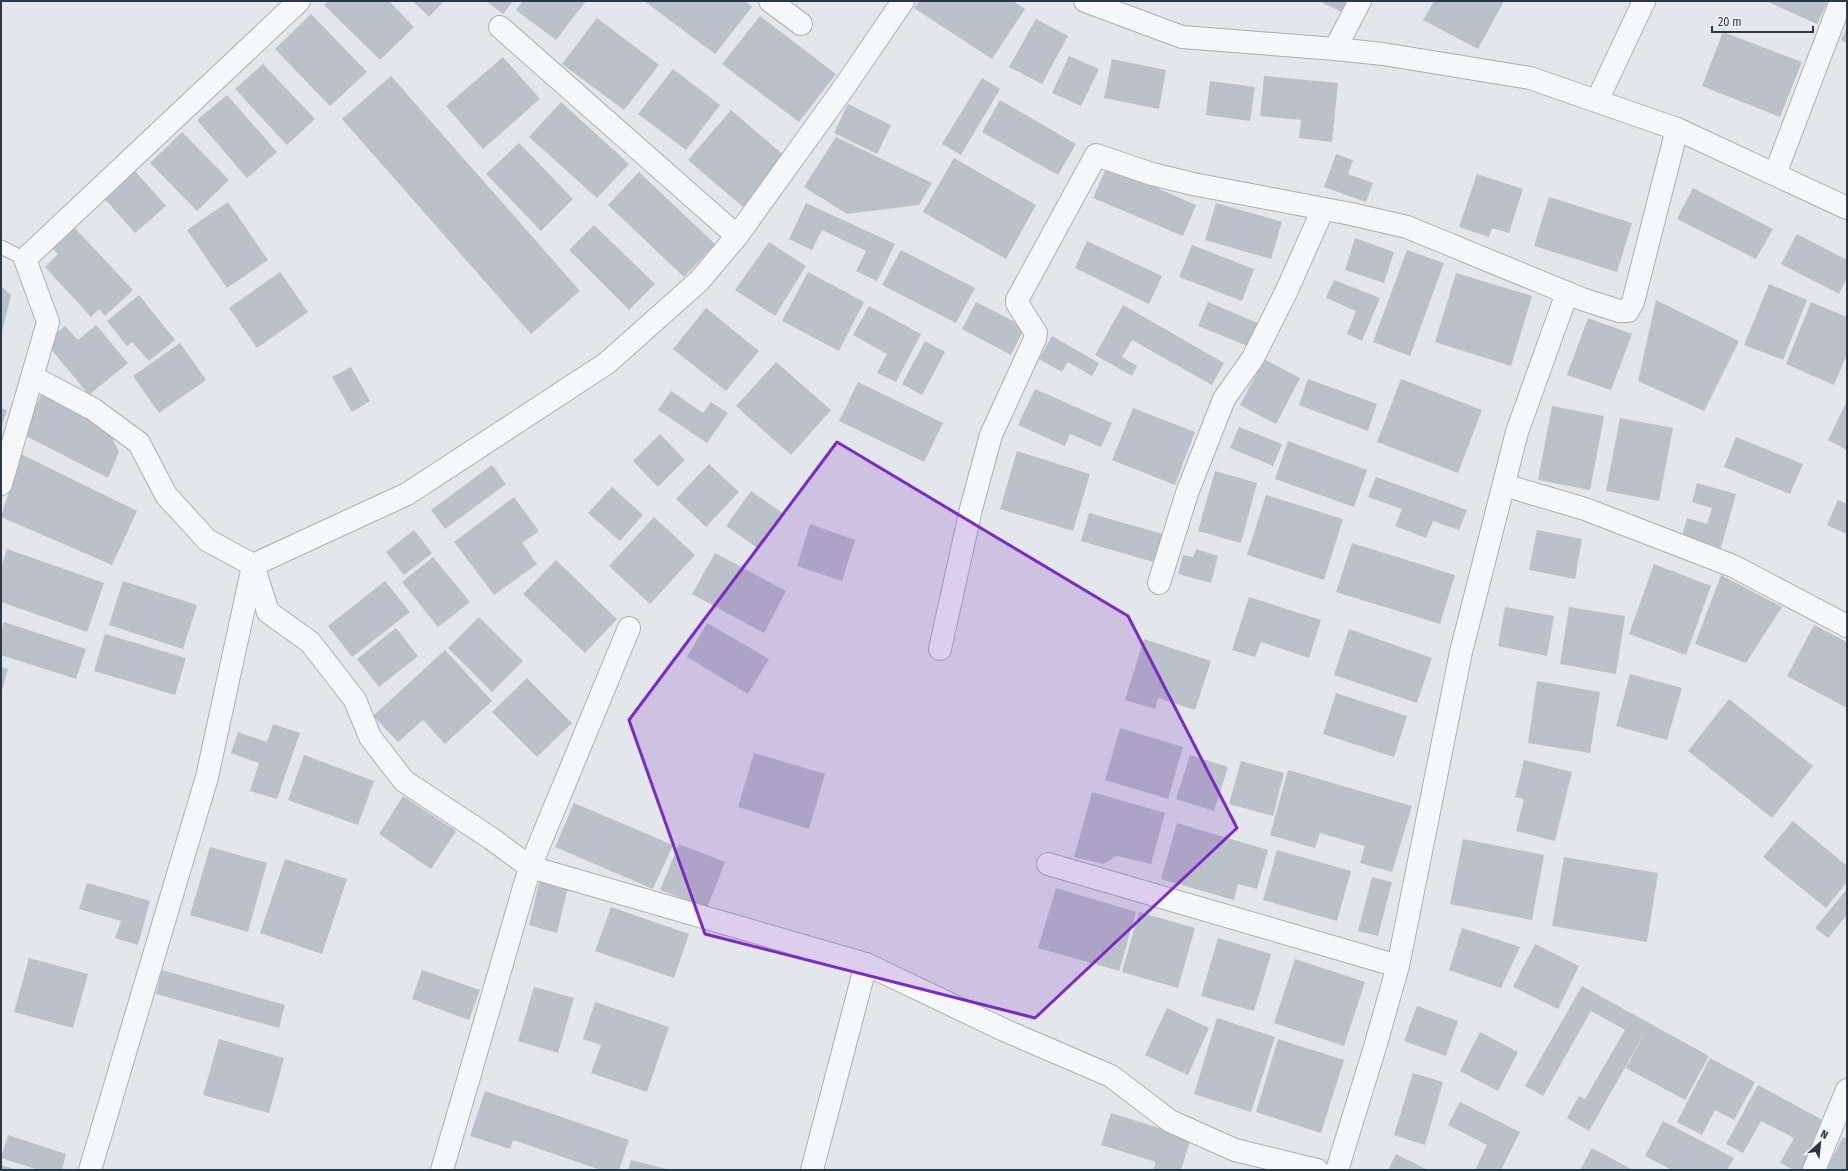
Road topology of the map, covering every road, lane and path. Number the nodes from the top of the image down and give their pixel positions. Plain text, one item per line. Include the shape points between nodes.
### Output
1 (298, 1) edge
2 (770, 1) edge
3 (903, 1) edge
4 (1085, 1) edge
5 (1360, 1) edge
6 (1644, 1) edge
7 (1841, 1) edge
8 (801, 24) dead end
9 (500, 27) dead end
10 (1335, 48) junction
11 (1597, 101) junction
12 (1677, 129) junction
13 (1775, 174) junction
14 (1847, 208) edge
15 (1323, 209) junction
16 (737, 236) junction
17 (1, 247) edge
18 (25, 259) junction
19 (1567, 293) junction
20 (33, 377) junction
21 (1, 484) edge
22 (1504, 485) junction
23 (253, 565) junction
24 (1159, 583) dead end
25 (1847, 626) edge
26 (629, 628) dead end
27 (940, 649) dead end
28 (1048, 864) dead end
29 (530, 867) junction
30 (866, 964) junction
31 (1398, 966) junction
32 (1847, 1090) edge
33 (90, 1170) edge
34 (442, 1170) edge
35 (812, 1170) edge
36 (1317, 1170) edge
37 (1337, 1170) edge
38 (1814, 1170) edge

1 - 18 street
2 - 8 street
3 - 16 street
4 - 10 street via 1182,37
5 - 10 street
6 - 11 street
7 - 13 street
9 - 16 street
10 - 11 street via 1530,78
11 - 12 street
12 - 13 street
12 - 19 street via 1633,302 1628,311
13 - 14 street
15 - 19 street via 1407,227
15 - 24 street via 1287,290 1256,351 1224,399 1187,493
15 - 27 street via 1193,184 1152,174 1096,155 1017,300 1036,333 1035,339 992,435 971,508
16 - 23 street via 699,281 607,363 408,494
17 - 18 lane
18 - 20 street via 48,322
19 - 22 street via 1517,432
20 - 21 street
20 - 23 street via 93,409 139,443 166,495 207,540
22 - 25 street via 1585,509 1733,566
22 - 31 street via 1461,652
23 - 29 street via 268,612 310,642 355,700 370,737 404,781
23 - 33 street via 207,776
26 - 29 street
28 - 31 street
29 - 30 street
29 - 34 street
30 - 35 street
30 - 36 street via 1004,1030 1111,1076 1170,1121 1235,1150
31 - 37 street
32 - 38 street

